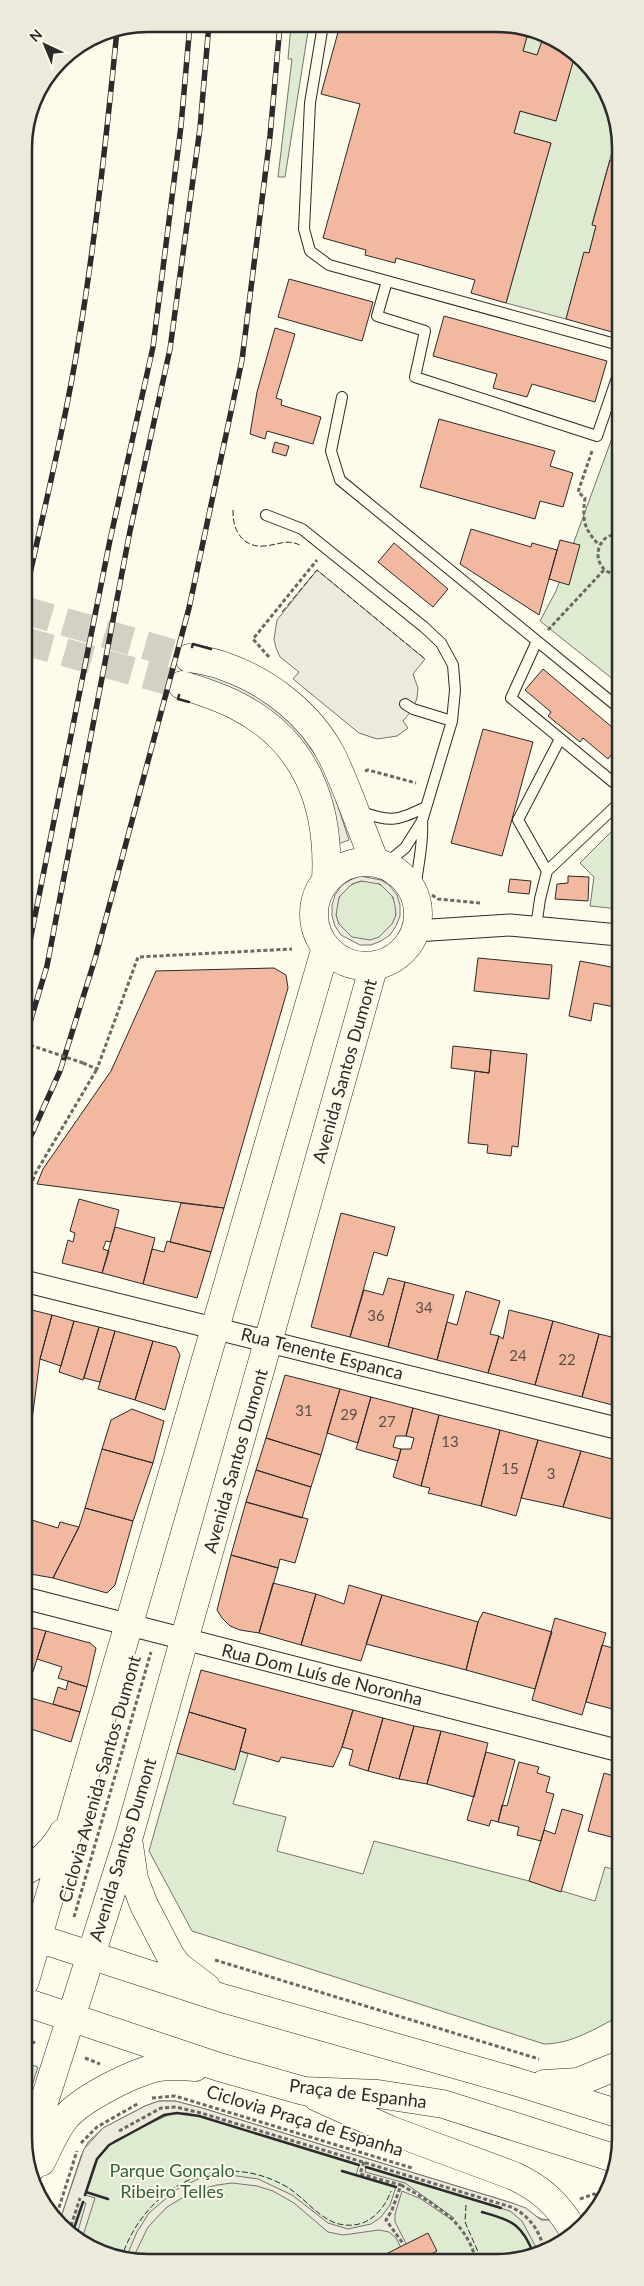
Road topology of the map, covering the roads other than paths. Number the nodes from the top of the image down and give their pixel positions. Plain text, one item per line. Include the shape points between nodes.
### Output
1 (323, 32) edge
2 (387, 282) junction
3 (612, 343) edge
4 (612, 393) edge
5 (342, 397) dead end
6 (266, 515) dead end
7 (537, 641) junction
8 (189, 658) tunnel mouth
9 (182, 685) tunnel mouth
10 (612, 702) edge
11 (404, 704) dead end
12 (452, 721) junction
13 (560, 739) junction
14 (612, 782) edge
15 (426, 807) junction
16 (354, 810) junction
17 (612, 810) edge
18 (422, 821) junction
19 (380, 864) junction
20 (547, 871) junction
21 (326, 880) junction
22 (420, 892) junction
23 (536, 927) junction
24 (415, 932) junction
25 (612, 934) edge
26 (326, 947) junction
27 (374, 965) junction
28 (32, 1283) edge
29 (215, 1327) junction
30 (270, 1341) junction
31 (611, 1427) edge
32 (32, 1600) edge
33 (127, 1625) junction
34 (185, 1640) junction
35 (611, 1750) edge
36 (71, 1819) junction
37 (129, 1836) junction
38 (32, 1866) edge
39 (32, 1934) edge
40 (32, 1936) edge
41 (91, 1956) junction
42 (222, 1998) junction
43 (32, 2004) edge
44 (72, 2016) junction
45 (219, 2067) junction
46 (611, 2069) edge
47 (517, 2082) junction
48 (304, 2091) junction
49 (611, 2111) edge
50 (33, 2155) edge
51 (609, 2157) edge
52 (37, 2171) edge
53 (567, 2221) edge

1 - 2 lane via 310,103 304,229 310,251 329,265
2 - 3 lane
2 - 4 lane via 377,316 425,331 415,377 597,436
5 - 7 lane via 331,451 340,480
6 - 12 lane via 302,529 441,643 453,665
7 - 10 lane
7 - 13 lane via 511,698
8 - 16 main road via 245,674 291,705 307,720 331,755
9 - 21 main road via 215,696 255,716 293,751 304,768 323,816
11 - 12 lane
12 - 15 lane
13 - 14 lane
13 - 20 lane via 518,820
15 - 16 lane via 390,821
15 - 18 lane
16 - 19 main road
17 - 20 lane
18 - 19 lane via 406,848
18 - 22 lane via 424,843 416,871
19 - 21 main road via 357,862 340,868
19 - 22 main road via 397,871
20 - 23 lane
21 - 26 main road via 317,896 314,914 317,931
22 - 24 main road
23 - 24 street via 510,925
23 - 25 street
24 - 27 main road via 406,947 392,958
26 - 27 main road via 357,965
26 - 29 main road
27 - 30 main road, Avenida Santos Dumont
28 - 29 street, Rua Tenente Espanca
29 - 30 street, Rua Tenente Espanca
29 - 33 main road
30 - 31 street, Rua Tenente Espanca
30 - 34 main road, Avenida Santos Dumont
32 - 33 street, Rua Dom Luís de Noronha
33 - 34 street, Rua Dom Luís de Noronha
33 - 36 main road
34 - 35 street, Rua Dom Luís de Noronha
34 - 37 main road, Avenida Santos Dumont
36 - 38 main road via 58,1842
36 - 39 main road via 46,1909
37 - 41 main road, Avenida Santos Dumont
37 - 42 main road via 134,1879 170,1955 178,1966
40 - 41 main road
41 - 42 main road
41 - 44 main road
42 - 47 main road
43 - 44 main road, Praça de Espanha
44 - 45 main road, Praça de Espanha
44 - 50 main road via 43,2105
45 - 48 main road, Praça de Espanha
45 - 52 main road via 162,2066 144,2070 77,2106 58,2129
46 - 47 main road via 578,2082 559,2085
47 - 49 main road
48 - 51 main road, Praça de Espanha via 378,2094 443,2104
48 - 53 main road via 390,2130 514,2176 544,2192

